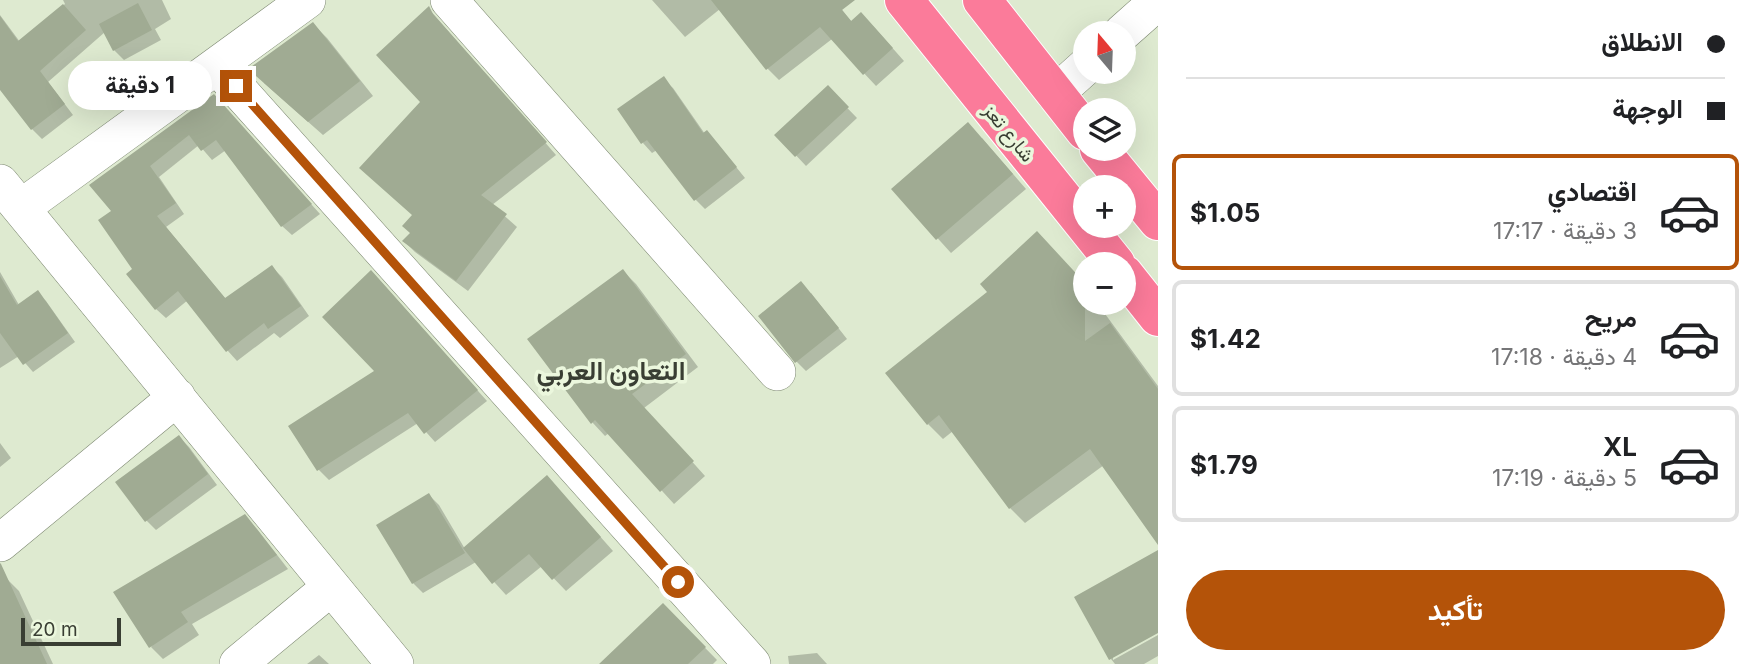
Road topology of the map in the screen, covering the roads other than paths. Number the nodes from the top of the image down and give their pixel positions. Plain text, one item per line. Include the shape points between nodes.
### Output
1 (307, 0) edge
2 (449, 0) edge
3 (904, 0) edge
4 (982, 0) edge
5 (1158, 1) edge
6 (1136, 21) edge
7 (217, 66) junction
8 (1073, 78) edge
9 (1055, 94) junction
10 (1073, 116) edge
11 (1109, 161) edge
12 (10, 195) edge
13 (1158, 221) edge
14 (1105, 252) edge
15 (1136, 289) edge
16 (1158, 317) edge
17 (777, 372) dead end
18 (177, 397) junction
19 (0, 542) edge
20 (331, 587) junction
21 (238, 664) edge
22 (395, 664) edge
23 (752, 664) edge

1 - 7 street
2 - 17 street
3 - 14 highway, شارع تعز
4 - 9 highway
5 - 6 street
7 - 12 street
7 - 23 street
8 - 9 street
9 - 10 highway
11 - 13 highway
12 - 18 street
15 - 16 highway
18 - 19 street
18 - 20 street
20 - 21 street
20 - 22 street

